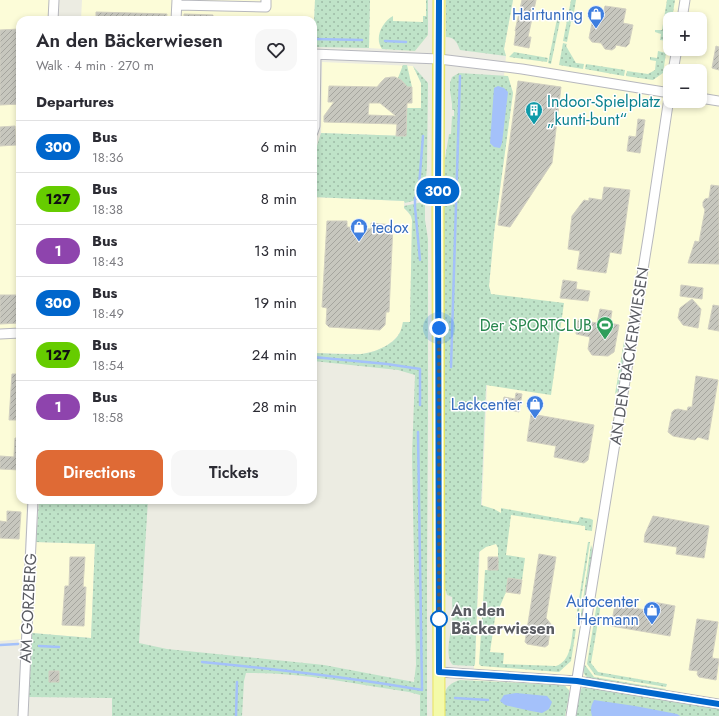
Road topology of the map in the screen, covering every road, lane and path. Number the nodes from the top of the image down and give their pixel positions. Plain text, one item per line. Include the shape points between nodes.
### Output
1 (54, 0) edge
2 (266, 0) edge
3 (439, 0) edge
4 (685, 0) edge
5 (177, 3) edge
6 (683, 12) edge
7 (53, 16) edge
8 (176, 16) edge
9 (317, 54) edge
10 (439, 59) junction
11 (663, 91) edge
12 (707, 99) edge
13 (719, 101) edge
14 (668, 108) edge
15 (16, 333) edge
16 (0, 334) edge
17 (33, 504) edge
18 (439, 672) junction
19 (577, 681) junction
20 (719, 704) edge
21 (23, 716) edge
22 (439, 716) edge
23 (571, 716) edge

1 - 7 street
2 - 5 street via 266,7
3 - 10 main road
4 - 6 street
5 - 8 street
9 - 10 street
10 - 11 street
10 - 18 main road
12 - 13 street
14 - 19 street, AN DEN BÄCKERWIESEN
15 - 16 street
17 - 21 street, AM GORZBERG
18 - 19 street
18 - 22 main road
19 - 20 street
19 - 23 street, AN DEN BÄCKERWIESEN

